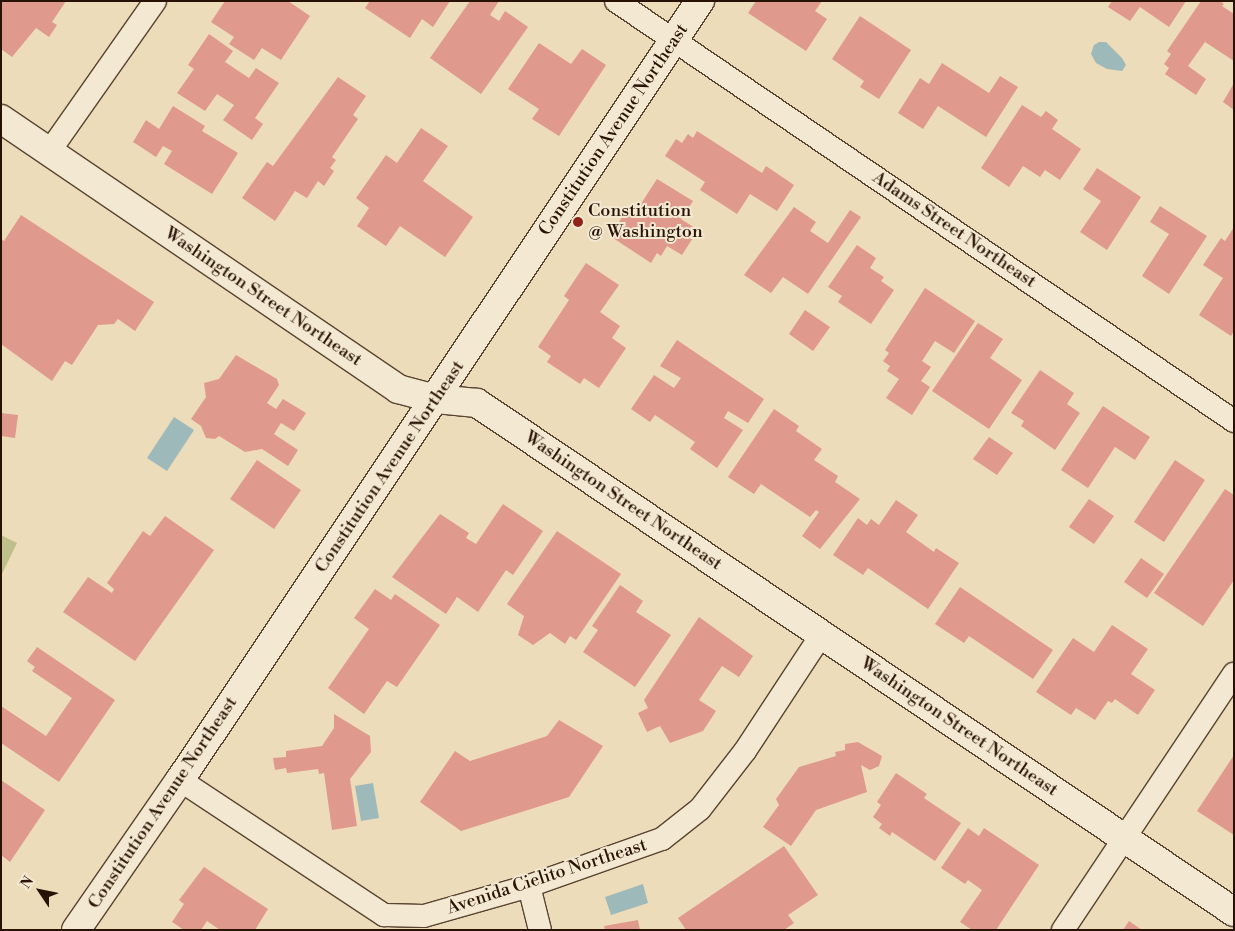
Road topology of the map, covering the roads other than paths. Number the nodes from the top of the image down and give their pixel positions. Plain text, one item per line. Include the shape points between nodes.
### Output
1 (155, 1) edge
2 (616, 1) edge
3 (700, 1) edge
4 (674, 40) junction
5 (1, 119) edge
6 (49, 152) junction
7 (436, 399) junction
8 (1234, 421) edge
9 (822, 634) junction
10 (1234, 674) edge
11 (180, 780) junction
12 (1125, 838) junction
13 (529, 886) junction
14 (1234, 912) edge
15 (76, 930) edge
16 (540, 930) edge
17 (1063, 930) edge

1 - 6 street
2 - 4 street, Adams Street Northeast
3 - 4 street, Constitution Avenue Northeast
4 - 7 street, Constitution Avenue Northeast
4 - 8 street, Adams Street Northeast
5 - 6 street, Washington Street Northeast
6 - 7 street, Washington Street Northeast via 398,389
7 - 9 street, Washington Street Northeast via 476,402
7 - 11 street, Constitution Avenue Northeast
9 - 12 street, Washington Street Northeast
9 - 13 street, Avenida Cielito Northeast via 745,751 700,809 662,839
10 - 12 street
11 - 13 street, Avenida Cielito Northeast via 384,915 424,916
11 - 15 street, Constitution Avenue Northeast
12 - 14 street, Washington Street Northeast
12 - 17 street
13 - 16 street

